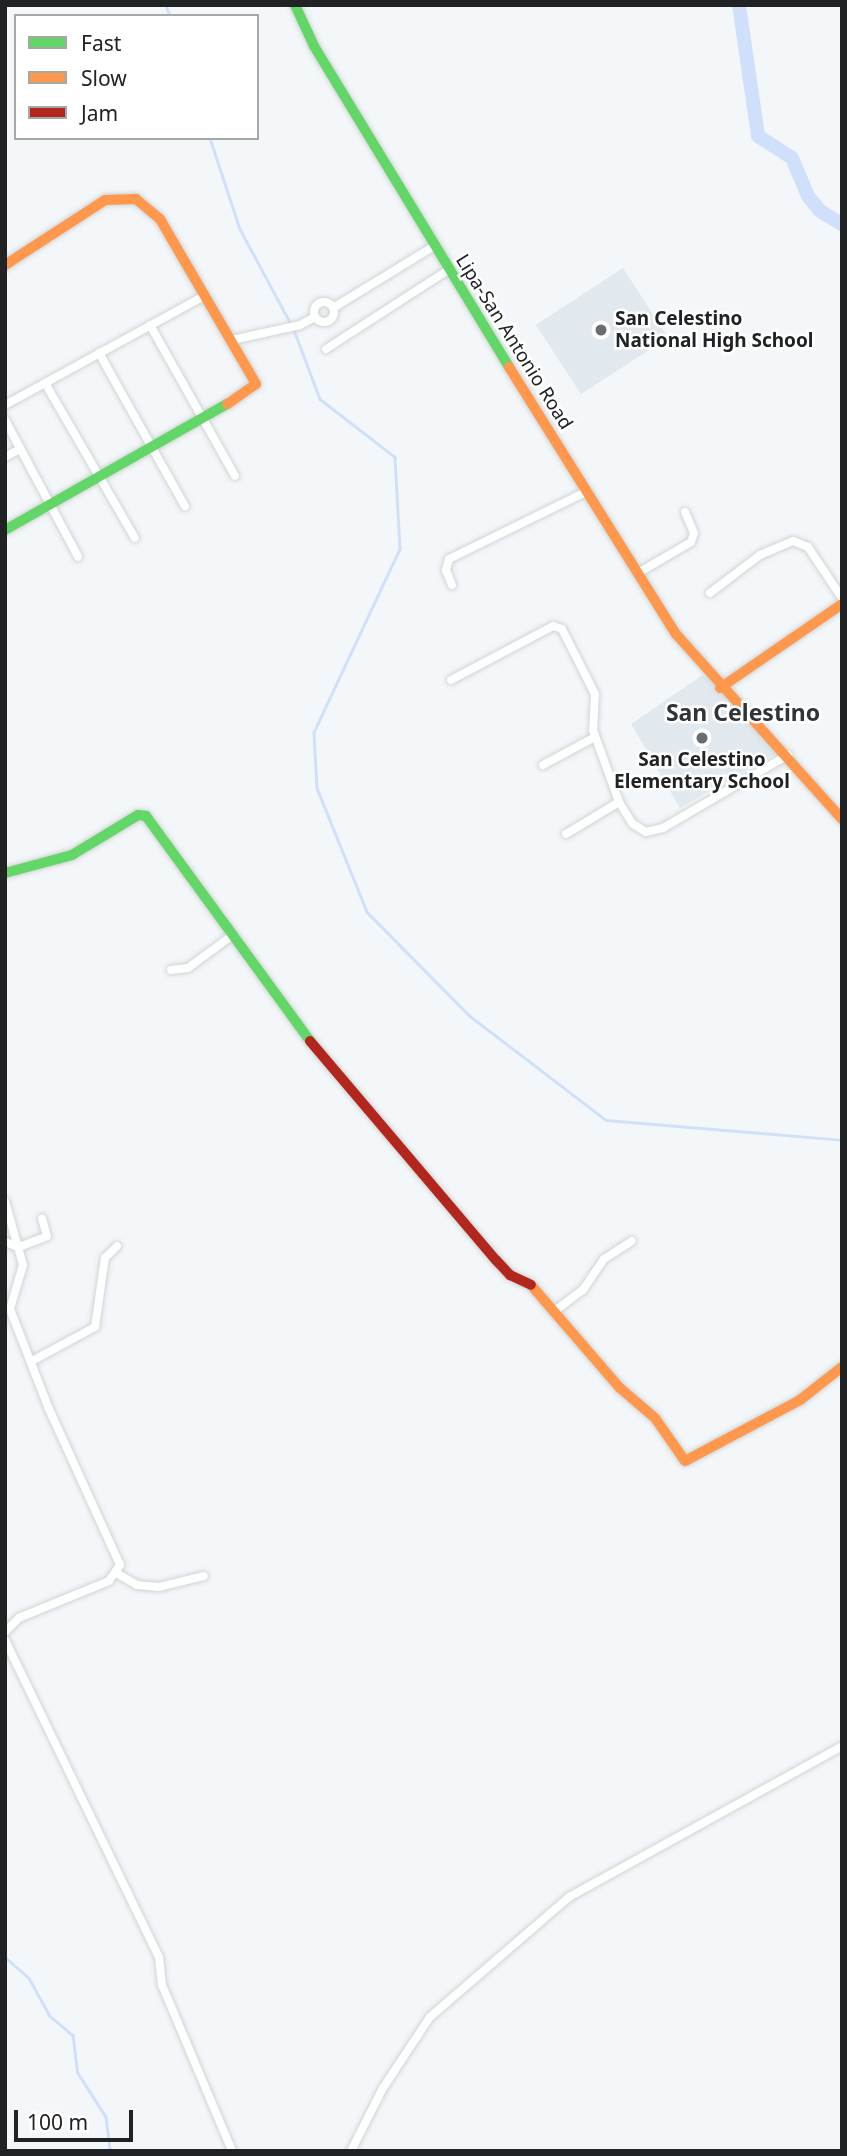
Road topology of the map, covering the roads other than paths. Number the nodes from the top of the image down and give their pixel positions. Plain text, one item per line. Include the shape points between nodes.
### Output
1 (295, 5) edge
2 (434, 246) junction
3 (5, 265) edge
4 (448, 270) junction
5 (204, 296) junction
6 (333, 308) junction
7 (316, 317) junction
8 (150, 325) junction
9 (232, 340) junction
10 (326, 349) dead end
11 (99, 353) junction
12 (45, 383) junction
13 (5, 405) edge
14 (5, 420) edge
15 (204, 420) junction
16 (20, 449) junction
17 (153, 449) junction
18 (5, 457) edge
19 (235, 476) dead end
20 (101, 478) junction
21 (586, 492) junction
22 (185, 506) dead end
23 (50, 508) junction
24 (685, 512) dead end
25 (5, 530) edge
26 (135, 538) dead end
27 (78, 557) dead end
28 (638, 573) junction
29 (452, 585) dead end
30 (710, 593) dead end
31 (842, 598) edge
32 (842, 604) edge
33 (451, 680) dead end
34 (720, 688) junction
35 (595, 737) junction
36 (788, 755) junction
37 (543, 765) dead end
38 (619, 802) junction
39 (842, 819) edge
40 (566, 834) dead end
41 (5, 873) edge
42 (230, 937) junction
43 (171, 970) dead end
44 (5, 1201) edge
45 (42, 1220) dead end
46 (632, 1241) dead end
47 (5, 1242) edge
48 (117, 1246) dead end
49 (19, 1247) junction
50 (556, 1311) junction
51 (32, 1361) junction
52 (842, 1367) edge
53 (118, 1574) junction
54 (204, 1576) dead end
55 (5, 1632) edge
56 (5, 1640) edge
57 (842, 1746) edge
58 (232, 2151) edge
59 (351, 2151) edge

1 - 2 street, Lipa-San Antonio Road via 314,46
2 - 4 street, Lipa-San Antonio Road
2 - 6 street
3 - 5 street via 105,200 136,199 160,219
4 - 10 street
4 - 21 street, Lipa-San Antonio Road
5 - 8 street
5 - 9 street
6 - 7 street via 327,321
6 - 7 street via 319,303
7 - 9 street
8 - 11 street
8 - 15 street
9 - 15 street via 255,387
11 - 12 street
11 - 17 street
12 - 13 street
12 - 20 street
14 - 16 street
15 - 17 street
15 - 19 street
16 - 18 street
16 - 23 street
17 - 20 street
17 - 22 street
20 - 23 street
20 - 26 street
21 - 28 street, Lipa-San Antonio Road
21 - 29 street via 456,554 446,570
23 - 25 street
23 - 27 street
24 - 28 street via 694,533 691,541
28 - 34 street, Lipa-San Antonio Road via 676,634
30 - 31 street via 760,555 793,541 808,547
32 - 34 street
33 - 35 street via 558,626 595,694
34 - 36 street, Lipa-San Antonio Road
35 - 37 street
35 - 38 street
36 - 38 street via 653,832 640,831
36 - 39 street, Lipa-San Antonio Road
38 - 40 street
41 - 42 street via 72,855 142,814
42 - 43 street via 188,968
42 - 50 street via 297,1026 496,1260 510,1275 537,1288
44 - 49 street
45 - 49 street via 47,1236
46 - 50 street via 598,1265 583,1290
47 - 49 street
48 - 51 street via 105,1258 95,1327
49 - 51 street via 23,1265 10,1308
50 - 52 street via 620,1388 655,1418 685,1461 800,1400
51 - 53 street via 49,1409 117,1555
53 - 54 street via 137,1585 159,1587
53 - 55 street via 19,1618
56 - 58 street via 159,1957 162,1985
57 - 59 street via 569,1897 430,2017 383,2088

